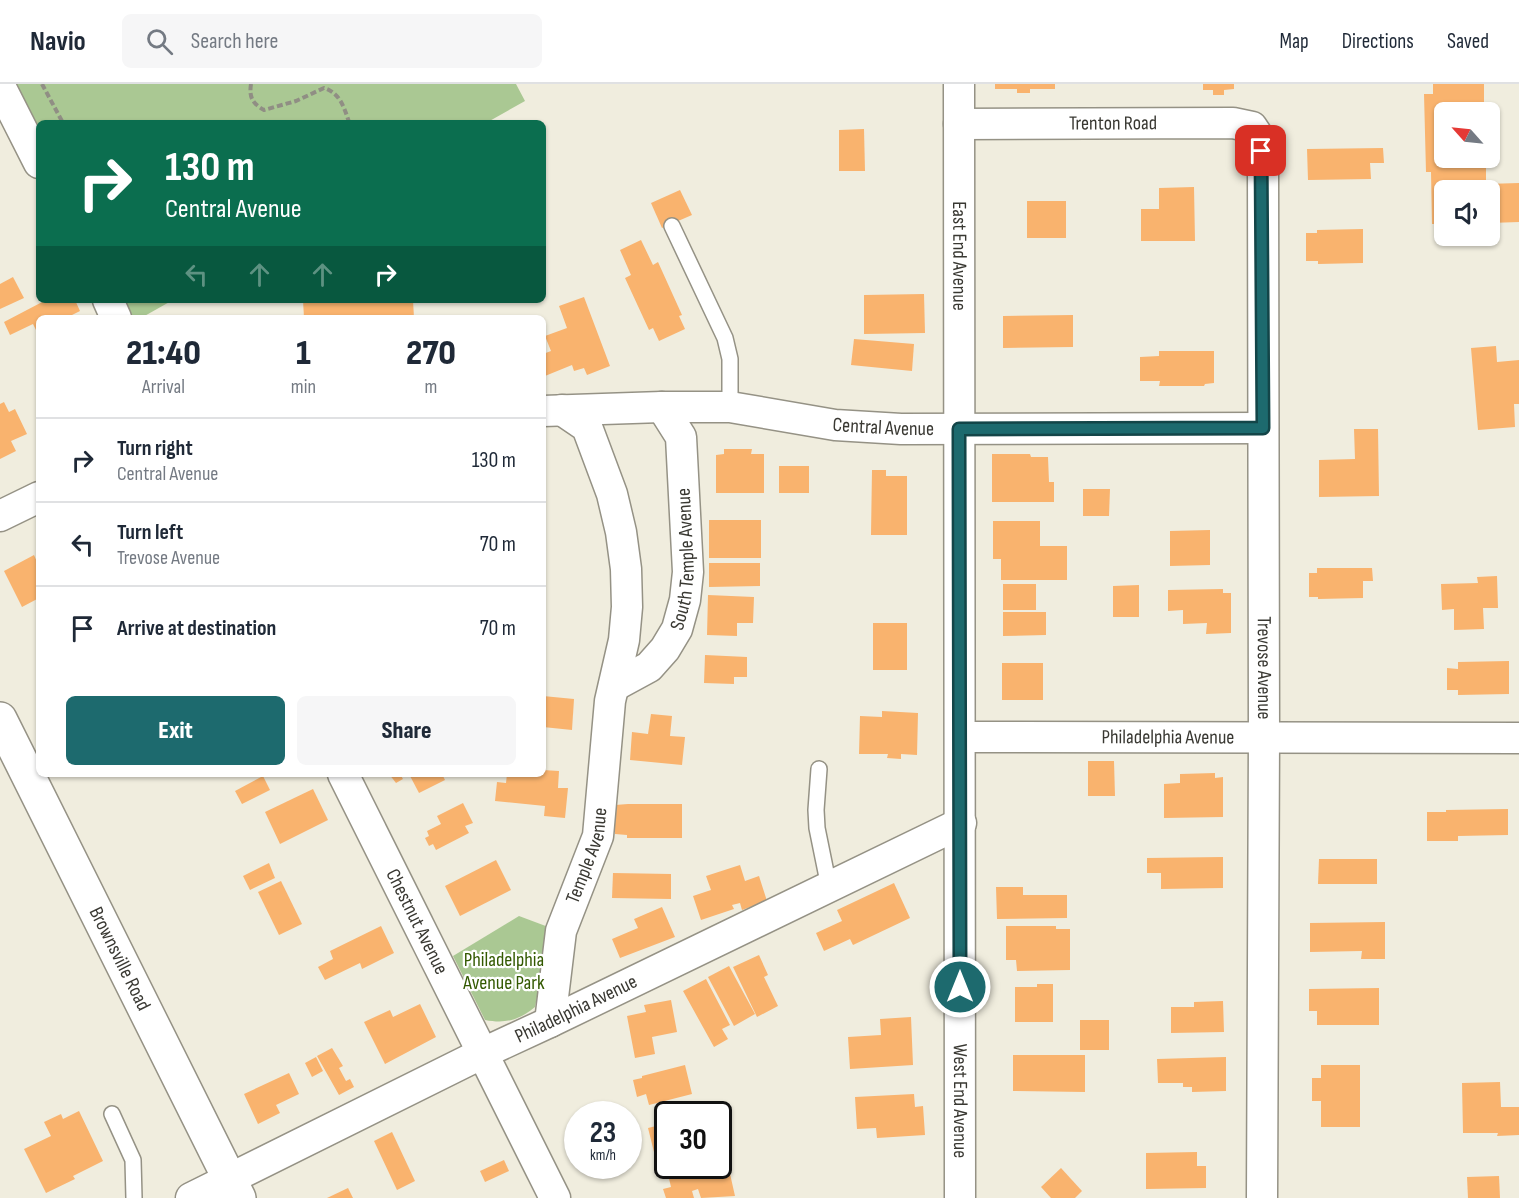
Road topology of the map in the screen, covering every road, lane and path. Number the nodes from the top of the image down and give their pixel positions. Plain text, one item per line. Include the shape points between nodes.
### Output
1 (42, 84) edge
2 (251, 84) edge
3 (959, 84) edge
4 (0, 86) edge
5 (61, 120) edge
6 (348, 120) edge
7 (959, 124) junction
8 (1260, 139) joint
9 (36, 157) edge
10 (672, 226) dead end
11 (662, 406) junction
12 (730, 407) junction
13 (552, 411) edge
14 (1263, 428) junction
15 (959, 429) junction
16 (36, 498) edge
17 (0, 516) edge
18 (614, 686) junction
19 (0, 719) edge
20 (961, 737) junction
21 (1264, 737) junction
22 (1519, 738) edge
23 (819, 769) dead end
24 (345, 777) edge
25 (961, 822) junction
26 (829, 887) junction
27 (550, 1022) junction
28 (483, 1053) junction
29 (112, 1114) dead end
30 (235, 1189) edge
31 (134, 1198) edge
32 (191, 1198) edge
33 (555, 1198) edge
34 (960, 1198) edge
35 (1262, 1198) edge

1 - 5 path
2 - 6 path via 249,95 254,105 264,110 324,88 332,90
3 - 7 street, East End Avenue
4 - 9 street
7 - 8 street, Trenton Road via 1233,123 1252,127
7 - 15 street, East End Avenue
8 - 14 street, Trevose Avenue
10 - 12 lane via 725,338 730,359
11 - 12 street, Central Avenue
11 - 13 street, Central Avenue
11 - 18 street, South Temple Avenue via 681,437 686,600 677,629 665,649 648,667
12 - 15 street, Central Avenue via 835,425
13 - 18 street, Temple Avenue via 587,427 612,494 621,532 627,607
14 - 15 street, Central Avenue
14 - 21 street, Trevose Avenue
15 - 20 street, West End Avenue
16 - 17 street
18 - 27 street, Temple Avenue via 598,836 561,931
19 - 30 street, Brownsville Road
20 - 21 street, Philadelphia Avenue
20 - 25 street, West End Avenue
21 - 22 street, Philadelphia Avenue
21 - 35 street, Trevose Avenue
23 - 26 lane via 817,828
24 - 28 street, Chestnut Avenue
25 - 26 street, Philadelphia Avenue
25 - 34 street, West End Avenue
26 - 27 street, Philadelphia Avenue
27 - 28 street, Philadelphia Avenue
28 - 30 street, Philadelphia Avenue
28 - 33 street, Chestnut Avenue
29 - 31 lane via 133,1160
30 - 32 street, Philadelphia Avenue

